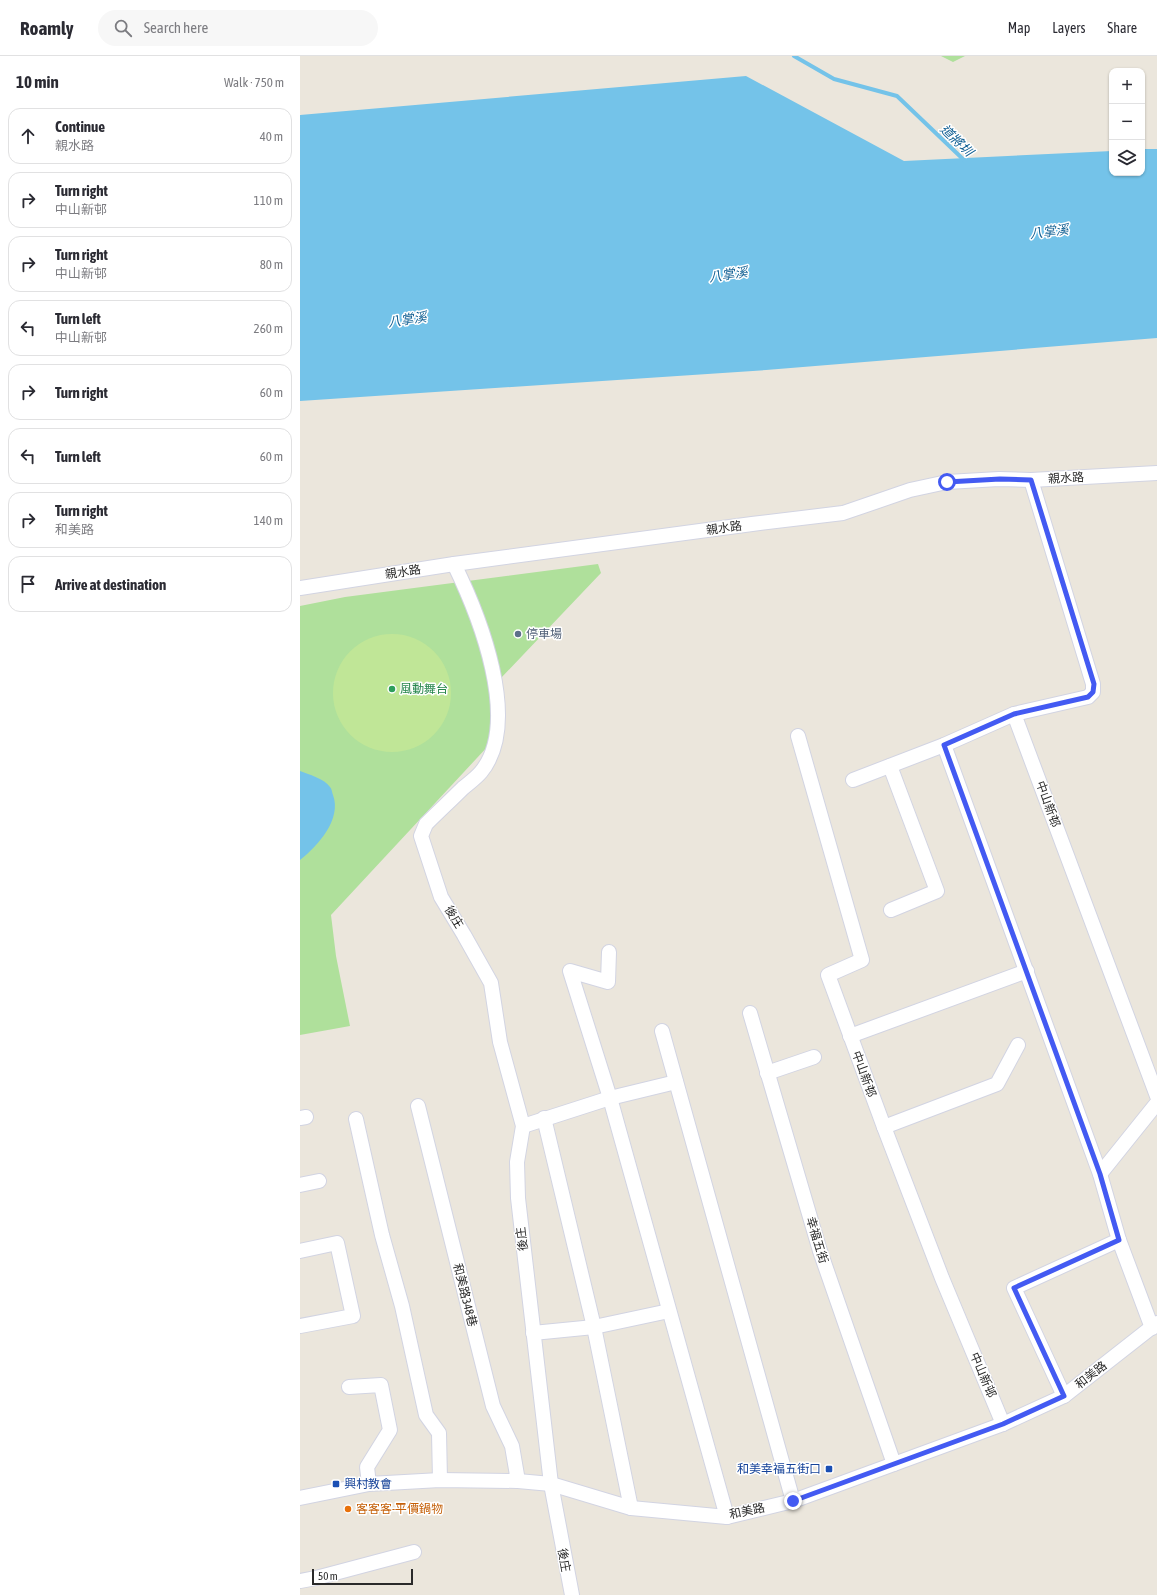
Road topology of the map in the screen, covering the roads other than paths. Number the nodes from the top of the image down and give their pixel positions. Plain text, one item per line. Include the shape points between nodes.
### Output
1 (1153, 476) edge
2 (1031, 480) junction
3 (454, 564) junction
4 (300, 588) edge
5 (1014, 714) junction
6 (798, 736) dead end
7 (944, 745) junction
8 (890, 766) junction
9 (852, 780) dead end
10 (891, 910) dead end
11 (609, 952) dead end
12 (1026, 971) junction
13 (750, 1013) dead end
14 (662, 1031) dead end
15 (850, 1036) junction
16 (1018, 1045) dead end
17 (814, 1058) dead end
18 (767, 1073) junction
19 (676, 1082) junction
20 (1157, 1096) edge
21 (610, 1098) junction
22 (1157, 1103) edge
23 (418, 1106) dead end
24 (544, 1118) junction
25 (356, 1119) dead end
26 (523, 1126) junction
27 (884, 1127) junction
28 (1100, 1174) junction
29 (319, 1181) dead end
30 (300, 1185) edge
31 (1119, 1240) junction
32 (300, 1251) edge
33 (669, 1311) junction
34 (1154, 1325) edge
35 (300, 1326) edge
36 (594, 1326) junction
37 (533, 1334) junction
38 (349, 1386) dead end
39 (1064, 1396) junction
40 (1003, 1424) junction
41 (894, 1464) junction
42 (440, 1480) junction
43 (518, 1481) junction
44 (369, 1484) junction
45 (551, 1484) junction
46 (300, 1498) edge
47 (793, 1501) junction
48 (631, 1508) junction
49 (727, 1517) junction
50 (414, 1552) dead end
51 (300, 1581) edge
52 (572, 1595) edge

1 - 2 street, 親水路
2 - 3 street, 親水路 via 947,482 910,490 843,513
2 - 5 street via 1094,684 1093,692 1088,697
3 - 4 street, 親水路
3 - 26 street, 後庄 via 489,654 498,704 497,732 492,752 481,771 426,824 421,836 441,897 492,983 500,1042
5 - 7 street
5 - 20 street, 中山新邨
6 - 15 street, 中山新邨 via 862,960 828,975
7 - 8 street
7 - 12 street
8 - 9 street
8 - 10 street via 937,891
11 - 21 street via 608,982 570,971
12 - 15 street
12 - 28 street
13 - 18 street, 幸福五街
14 - 19 street
15 - 27 street, 中山新邨
16 - 27 street via 997,1084
17 - 18 street
18 - 41 street, 幸福五街 via 820,1251
19 - 21 street
19 - 47 street
21 - 24 street
21 - 33 street
22 - 28 street
23 - 43 street, 和美路348巷 via 492,1406 512,1446
24 - 26 street
24 - 36 street
25 - 42 street via 426,1415 439,1433
26 - 37 street, 後庄 via 517,1162 518,1198
27 - 40 street, 中山新邨 via 942,1278
28 - 31 street
29 - 30 street
31 - 34 street
31 - 39 street via 1014,1288
32 - 35 street via 337,1243 353,1316
33 - 36 street
33 - 49 street
34 - 39 street, 和美路
36 - 37 street
36 - 48 street
37 - 45 street, 後庄
38 - 44 street via 381,1384 390,1430 367,1467
39 - 40 street, 和美路
40 - 41 street, 和美路
41 - 47 street, 和美路
42 - 43 street, 和美路
42 - 44 street, 和美路
43 - 45 street, 和美路
44 - 46 street, 和美路
45 - 48 street, 和美路
45 - 52 street, 後庄
47 - 49 street, 和美路
48 - 49 street, 和美路
50 - 51 street

